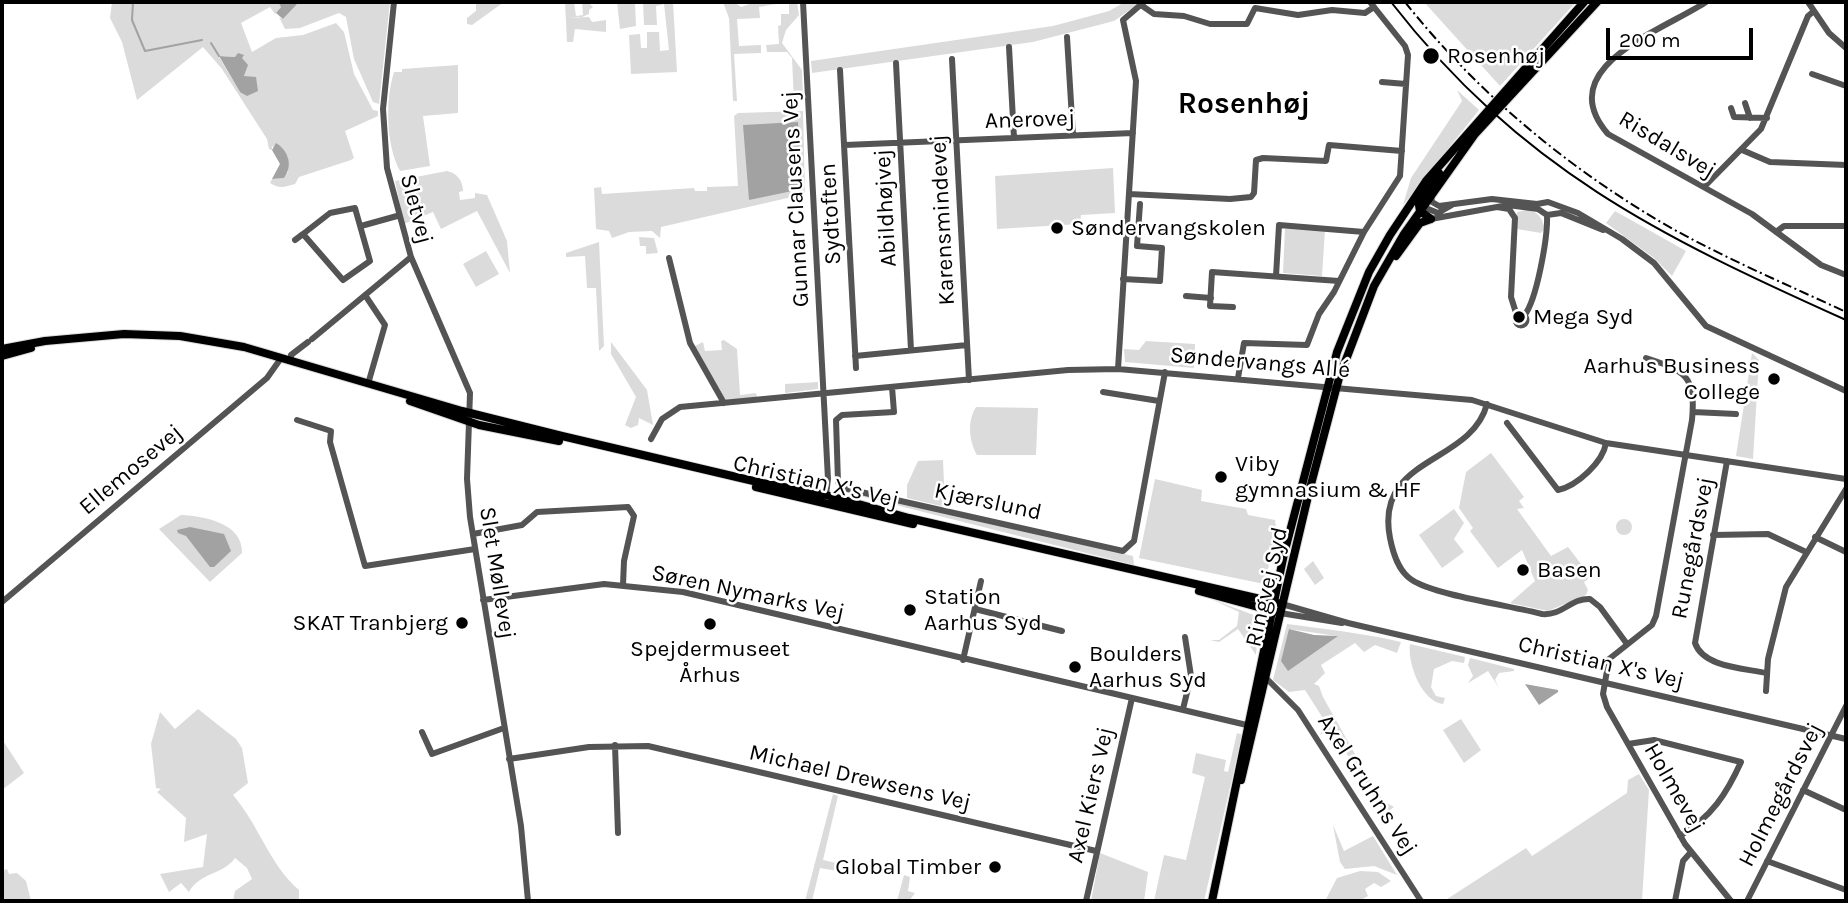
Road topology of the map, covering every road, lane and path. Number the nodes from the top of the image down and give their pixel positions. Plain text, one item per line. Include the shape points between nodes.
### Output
1 (394, 2) edge
2 (803, 2) edge
3 (1584, 2) edge
4 (1597, 2) edge
5 (1706, 2) edge
6 (1808, 2) edge
7 (1143, 3) edge
8 (1372, 4) edge
9 (1814, 11) junction
10 (1067, 37) dead end
11 (1009, 47) dead end
12 (1846, 48) edge
13 (952, 59) dead end
14 (896, 63) dead end
15 (840, 70) dead end
16 (1811, 74) dead end
17 (1382, 82) dead end
18 (1406, 83) junction
19 (1846, 86) edge
20 (1745, 103) dead end
21 (1731, 108) dead end
22 (1750, 118) junction
23 (1766, 118) junction
24 (1472, 127) junction
25 (1133, 133) junction
26 (1073, 135) junction
27 (1014, 138) junction
28 (957, 140) junction
29 (900, 143) junction
30 (845, 145) junction
31 (1742, 150) junction
32 (1402, 151) junction
33 (1846, 165) edge
34 (1704, 187) junction
35 (1129, 194) junction
36 (1432, 195) junction
37 (1457, 202) junction
38 (1140, 204) dead end
39 (1408, 206) junction
40 (1421, 207) junction
41 (1497, 207) junction
42 (1545, 211) junction
43 (397, 216) junction
44 (1431, 219) junction
45 (361, 226) junction
46 (1846, 226) edge
47 (1364, 232) junction
48 (1776, 232) junction
49 (1611, 233) junction
50 (303, 234) junction
51 (295, 240) dead end
52 (411, 257) junction
53 (669, 258) dead end
54 (1846, 275) edge
55 (1276, 276) junction
56 (1123, 279) junction
57 (1339, 281) junction
58 (1374, 286) junction
59 (365, 295) junction
60 (1186, 296) dead end
61 (1211, 298) junction
62 (1233, 307) dead end
63 (71, 338) junction
64 (967, 345) junction
65 (2, 349) edge
66 (911, 350) junction
67 (2, 356) edge
68 (855, 356) junction
69 (1646, 358) dead end
70 (280, 359) junction
71 (291, 360) junction
72 (856, 368) dead end
73 (1118, 369) junction
74 (1165, 372) junction
75 (1238, 378) junction
76 (969, 380) junction
77 (368, 384) junction
78 (1332, 386) junction
79 (892, 387) junction
80 (1103, 391) dead end
81 (1846, 391) edge
82 (823, 393) junction
83 (1159, 401) junction
84 (724, 403) junction
85 (1487, 404) junction
86 (1693, 412) junction
87 (1736, 414) dead end
88 (470, 418) junction
89 (297, 420) dead end
90 (1507, 423) dead end
91 (651, 439) dead end
92 (1606, 443) junction
93 (1687, 455) junction
94 (1727, 461) junction
95 (1846, 479) edge
96 (761, 488) junction
97 (1846, 489) edge
98 (826, 495) junction
99 (834, 506) junction
100 (473, 534) junction
101 (1713, 535) junction
102 (1815, 537) junction
103 (475, 549) junction
104 (1806, 552) junction
105 (1846, 552) edge
106 (981, 581) dead end
107 (623, 585) junction
108 (483, 600) junction
109 (2, 602) edge
110 (1272, 606) junction
111 (1281, 608) junction
112 (975, 609) junction
113 (1062, 631) dead end
114 (1185, 637) dead end
115 (1628, 644) junction
116 (1263, 650) junction
117 (963, 660) junction
118 (1766, 673) junction
119 (1265, 682) junction
120 (1605, 683) junction
121 (1766, 691) dead end
122 (1132, 698) junction
123 (1846, 706) edge
124 (1182, 709) junction
125 (1252, 726) junction
126 (504, 728) junction
127 (422, 732) dead end
128 (1831, 735) junction
129 (1846, 739) edge
130 (1628, 744) junction
131 (615, 745) junction
132 (509, 759) junction
133 (1803, 790) junction
134 (1846, 810) edge
135 (618, 833) dead end
136 (1680, 836) junction
137 (1096, 851) junction
138 (1691, 852) junction
139 (1767, 862) junction
140 (1846, 890) edge
141 (528, 901) edge
142 (1086, 901) edge
143 (1212, 901) edge
144 (1422, 901) edge
145 (1675, 901) edge
146 (1731, 901) edge
147 (1747, 901) edge

1 - 43 street, Sletvej via 383,124
2 - 82 street, Gunnar Clausens Vej
3 - 24 main road, Ringvej Syd
4 - 36 main road, Ringvej Syd via 1475,134
5 - 34 street, Risdalsvej via 1612,59 1595,79 1592,100 1597,119 1608,134
6 - 9 street
7 - 8 street via 1154,14 1227,26 1247,24 1255,8 1298,15 1332,10 1365,13
7 - 25 street via 1123,20 1135,66
8 - 18 street via 1407,50
9 - 12 street
9 - 23 street
10 - 26 street
11 - 27 street
13 - 28 street, Karensmindevej
14 - 29 street, Abildhøjvej
15 - 30 street, Sydtoften
16 - 19 street
17 - 18 street
18 - 32 street
20 - 22 street
21 - 22 street via 1734,117
22 - 23 street
23 - 31 street
24 - 39 main road, Ringvej Syd
24 - 40 main road
25 - 26 street, Anerovej
25 - 35 street
26 - 27 street, Anerovej
27 - 28 street, Anerovej
28 - 29 street, Anerovej
28 - 64 street, Karensmindevej
29 - 30 street, Anerovej
29 - 66 street, Abildhøjvej
30 - 68 street, Sydtoften
31 - 33 street via 1770,162
31 - 34 street
32 - 35 street via 1329,145 1326,161 1256,160 1251,197
32 - 47 street via 1400,176
34 - 48 street, Risdalsvej
35 - 56 street
36 - 37 street via 1437,205
36 - 40 main road, Ringvej Syd
37 - 40 street via 1438,213
37 - 42 street via 1489,198
38 - 56 street via 1137,246 1162,248 1160,281
39 - 40 street
39 - 78 main road, Ringvej Syd via 1369,272 1347,326
40 - 44 main road
40 - 58 main road, Ringvej Syd
41 - 42 street
41 - 42 street via 1509,209 1515,218 1511,297 1520,316 1534,288 1546,232
41 - 44 street
42 - 49 street
42 - 49 street via 1552,205 1578,213
43 - 45 street
43 - 52 street, Sletvej
44 - 58 main road via 1419,223
45 - 50 street via 351,207 326,215
45 - 50 street via 370,261 344,280
46 - 48 street via 1784,226
47 - 55 street via 1279,225
47 - 57 street
48 - 54 street, Risdalsvej via 1821,265
49 - 81 street via 1660,270 1700,322
50 - 51 street
52 - 59 street
52 - 88 street, Sletvej via 465,377
53 - 84 street via 690,343
55 - 57 street
55 - 61 street via 1212,272
56 - 73 street
57 - 75 street via 1307,345 1244,342
58 - 78 main road, Ringvej Syd
59 - 71 street
59 - 77 street via 385,325
60 - 61 street
61 - 62 street via 1210,306
63 - 65 main road
63 - 67 main road
63 - 70 main road via 144,334 212,341
64 - 66 street
64 - 76 street, Karensmindevej
66 - 68 street
68 - 72 street, Sydtoften
69 - 86 street via 1686,376 1694,395
70 - 71 main road, Christian X's Vej
70 - 88 main road, Christian X's Vej
70 - 109 street, Ellemosevej via 267,378
71 - 77 main road, Christian X's Vej
73 - 74 street, Søndervangs Allé
73 - 76 street, Søndervangs Allé
74 - 75 street, Søndervangs Allé
74 - 83 street, Kjærslund
75 - 78 street, Søndervangs Allé
76 - 79 street, Søndervangs Allé
77 - 88 main road, Christian X's Vej
78 - 85 street, Søndervangs Allé
78 - 110 main road, Ringvej Syd
78 - 111 main road, Ringvej Syd
79 - 82 street, Søndervangs Allé
79 - 83 street, Kjærslund via 894,412 842,415 836,420 838,482 843,488 1123,551 1134,541
80 - 83 street
82 - 84 street
82 - 98 street, Gunnar Clausens Vej
84 - 91 street via 677,409 657,424
85 - 92 street, Søndervangs Allé
85 - 115 street via 1476,426 1394,492 1388,524 1401,568 1420,584 1542,614 1558,613 1578,600 1590,599
86 - 87 street
86 - 93 street
88 - 96 main road, Christian X's Vej
88 - 98 main road, Christian X's Vej
88 - 100 street, Slet Møllevej via 467,479
89 - 103 street via 331,431 330,442 365,566
90 - 92 street via 1558,490 1600,462
92 - 93 street, Søndervangs Allé
93 - 94 street, Søndervangs Allé
93 - 115 street via 1655,621
94 - 95 street, Søndervangs Allé
94 - 101 street, Runegårdsvej
96 - 98 main road via 820,498
96 - 99 main road, Christian X's Vej
97 - 102 street
98 - 99 main road
98 - 110 main road, Christian X's Vej
99 - 110 main road, Christian X's Vej
100 - 103 street, Slet Møllevej
100 - 107 street via 522,524 537,512 628,507 634,516
101 - 104 street via 1768,534
101 - 118 street, Runegårdsvej via 1694,635 1697,650 1709,660
102 - 104 street
102 - 105 street
103 - 108 street, Slet Møllevej
104 - 118 street via 1786,587
106 - 112 street
107 - 108 street, Søren Nymarks Vej
107 - 117 street, Søren Nymarks Vej via 683,592
108 - 126 street, Slet Møllevej
110 - 111 main road, Christian X's Vej
110 - 116 main road, Ringvej Syd
111 - 119 main road, Ringvej Syd
111 - 120 street, Christian X's Vej
112 - 113 street
112 - 117 street
114 - 124 street via 1191,676
115 - 120 street via 1609,659
116 - 119 main road
116 - 125 main road, Ringvej Syd
117 - 122 street, Søren Nymarks Vej
118 - 121 street
119 - 125 main road, Ringvej Syd
119 - 144 street, Axel Gruhns Vej via 1298,710
120 - 128 street, Christian X's Vej
120 - 130 street, Holmevej via 1604,701
122 - 124 street, Søren Nymarks Vej
122 - 137 street, Axel Kiers Vej
123 - 128 street, Holmegårdsvej
124 - 125 street, Søren Nymarks Vej
125 - 143 main road, Ringvej Syd
126 - 127 street via 432,754
126 - 132 street, Slet Møllevej
128 - 129 street, Christian X's Vej
128 - 133 street, Holmegårdsvej
130 - 136 street, Holmevej
130 - 136 street via 1654,740 1741,762 1715,810
131 - 132 street, Michael Drewsens Vej
131 - 135 street
131 - 137 street, Michael Drewsens Vej via 665,750
132 - 141 street, Slet Møllevej
133 - 134 street
133 - 139 street, Holmegårdsvej
136 - 138 street, Holmevej
137 - 142 street, Axel Kiers Vej
138 - 145 street via 1683,861
138 - 146 street, Holmevej
139 - 140 street
139 - 147 street, Holmegårdsvej

